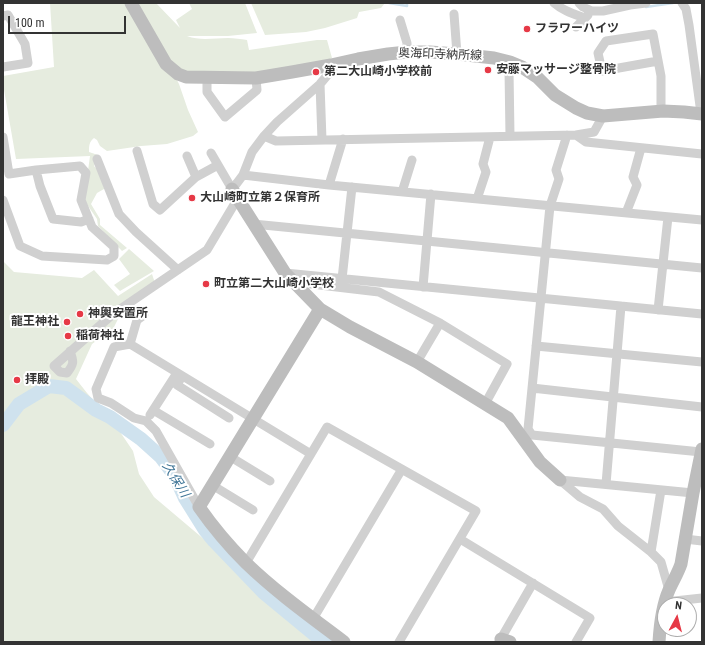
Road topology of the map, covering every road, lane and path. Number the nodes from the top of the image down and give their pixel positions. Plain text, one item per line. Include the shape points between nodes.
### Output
1 (131, 3) edge
2 (554, 3) edge
3 (579, 3) edge
4 (646, 3) edge
5 (682, 3) edge
6 (630, 4) edge
7 (454, 14) dead end
8 (588, 15) junction
9 (3, 16) edge
10 (400, 20) dead end
11 (576, 27) dead end
12 (408, 52) junction
13 (457, 54) junction
14 (658, 61) junction
15 (510, 62) junction
16 (331, 65) junction
17 (3, 67) edge
18 (207, 78) junction
19 (256, 78) junction
20 (320, 84) junction
21 (661, 111) junction
22 (701, 114) edge
23 (604, 116) junction
24 (571, 135) junction
25 (264, 136) junction
26 (510, 136) junction
27 (3, 137) edge
28 (490, 137) junction
29 (343, 139) junction
30 (322, 140) junction
31 (641, 148) junction
32 (136, 151) dead end
33 (211, 153) dead end
34 (702, 154) edge
35 (187, 156) dead end
36 (97, 159) dead end
37 (412, 160) dead end
38 (218, 165) junction
39 (36, 170) junction
40 (243, 175) junction
41 (196, 177) junction
42 (329, 184) junction
43 (352, 187) junction
44 (402, 192) junction
45 (235, 193) junction
46 (431, 194) junction
47 (477, 199) junction
48 (3, 200) edge
49 (550, 206) junction
50 (626, 213) junction
51 (668, 217) junction
52 (89, 218) junction
53 (701, 218) edge
54 (253, 224) junction
55 (347, 233) junction
56 (427, 241) junction
57 (546, 252) junction
58 (663, 264) junction
59 (702, 268) edge
60 (178, 270) junction
61 (289, 277) junction
62 (342, 279) junction
63 (423, 286) junction
64 (541, 298) junction
65 (622, 306) junction
66 (320, 309) junction
67 (658, 310) junction
68 (702, 314) edge
69 (144, 315) dead end
70 (440, 323) junction
71 (130, 344) junction
72 (536, 346) junction
73 (70, 351) dead end
74 (617, 354) junction
75 (417, 362) junction
76 (702, 362) edge
77 (180, 374) junction
78 (532, 388) junction
79 (614, 397) junction
80 (485, 404) junction
81 (702, 407) edge
82 (153, 410) junction
83 (229, 418) dead end
84 (253, 418) junction
85 (146, 421) junction
86 (610, 442) junction
87 (210, 444) dead end
88 (702, 451) edge
89 (311, 454) junction
90 (230, 456) junction
91 (402, 469) junction
92 (560, 480) junction
93 (270, 481) dead end
94 (606, 484) junction
95 (212, 485) junction
96 (661, 490) junction
97 (693, 493) junction
98 (198, 507) junction
99 (253, 510) dead end
100 (460, 539) junction
101 (685, 539) junction
102 (702, 541) edge
103 (651, 552) junction
104 (246, 563) junction
105 (533, 583) junction
106 (667, 596) junction
107 (702, 598) edge
108 (313, 619) junction
109 (503, 641) edge
110 (344, 642) edge
111 (399, 642) edge
112 (576, 642) edge
113 (659, 642) edge

1 - 18 street, 奥海印寺納所線 via 166,64 186,77
2 - 8 street via 567,12
3 - 8 street
4 - 6 street
5 - 22 street via 689,24
6 - 8 street
7 - 13 street
8 - 11 street
9 - 17 street via 8,15 25,44 28,63
10 - 12 street
12 - 13 street, 奥海印寺納所線
12 - 16 street, 奥海印寺納所線
13 - 15 street, 奥海印寺納所線
14 - 14 street via 653,34 606,41 598,53 602,70
14 - 21 street via 661,76
15 - 23 street, 奥海印寺納所線 via 537,77 555,95 576,108
15 - 26 street
16 - 19 street, 奥海印寺納所線
16 - 20 street via 330,72
18 - 19 street, 奥海印寺納所線
18 - 19 street via 207,92 225,117 257,90
20 - 25 street
20 - 30 street
21 - 22 street, 奥海印寺納所線
21 - 23 street, 奥海印寺納所線
23 - 24 street via 594,132
24 - 26 street
24 - 31 street via 586,142
24 - 49 street via 556,170 559,179
25 - 30 street via 276,141
25 - 40 street via 252,152
26 - 28 street
27 - 39 street via 8,174
28 - 29 street
28 - 47 street via 483,164 486,172
29 - 30 street
29 - 42 street
31 - 34 street
31 - 50 street via 633,177 637,185
32 - 41 street via 153,204 160,210
33 - 38 street
35 - 41 street
36 - 60 street via 119,214
37 - 44 street
38 - 41 street
38 - 45 street
39 - 52 street via 53,219 80,222
39 - 52 street via 80,166 86,173 81,200
40 - 42 street
40 - 45 street via 237,183
42 - 43 street
43 - 44 street
43 - 55 street
44 - 46 street
45 - 54 street
45 - 60 street via 207,250
46 - 47 street
46 - 56 street
47 - 49 street
48 - 52 street via 20,246 42,256 107,260 114,256 114,247 92,227
49 - 50 street
49 - 57 street
50 - 51 street
51 - 53 street
51 - 58 street
54 - 55 street
54 - 61 street
55 - 56 street
55 - 62 street
56 - 57 street
56 - 63 street
57 - 58 street
57 - 64 street
58 - 59 street
58 - 67 street
60 - 73 street via 113,314
61 - 62 street
61 - 66 street
61 - 70 street via 379,292
62 - 63 street
63 - 64 street
64 - 65 street
64 - 72 street
65 - 67 street
65 - 74 street
66 - 75 street via 350,328
66 - 84 street
67 - 68 street
69 - 71 street via 137,320
70 - 75 street
70 - 80 street via 507,364
71 - 77 street
71 - 85 street via 114,347 96,389 98,398 134,418
72 - 74 street
72 - 78 street
74 - 76 street
74 - 79 street
75 - 80 street
77 - 82 street
77 - 83 street via 177,385
77 - 84 street
78 - 79 street
78 - 86 street via 528,429 532,434
79 - 81 street
79 - 86 street
80 - 92 street via 508,418 540,462
82 - 85 street
82 - 87 street
84 - 89 street
84 - 90 street
85 - 98 street via 156,431
86 - 88 street
86 - 94 street
88 - 97 street
89 - 91 street via 327,427
89 - 104 street
90 - 93 street
90 - 95 street
91 - 100 street via 476,511
91 - 108 street
92 - 94 street
92 - 103 street via 580,497 603,509 618,526
94 - 96 street
95 - 98 street
95 - 99 street
96 - 97 street
96 - 103 street
97 - 101 street
98 - 104 street
100 - 105 street
100 - 111 street
101 - 102 street
101 - 106 street via 679,571
103 - 106 street via 661,562
104 - 108 street
105 - 109 street
105 - 112 street via 590,618
106 - 107 street
106 - 113 street via 660,624
108 - 110 street

